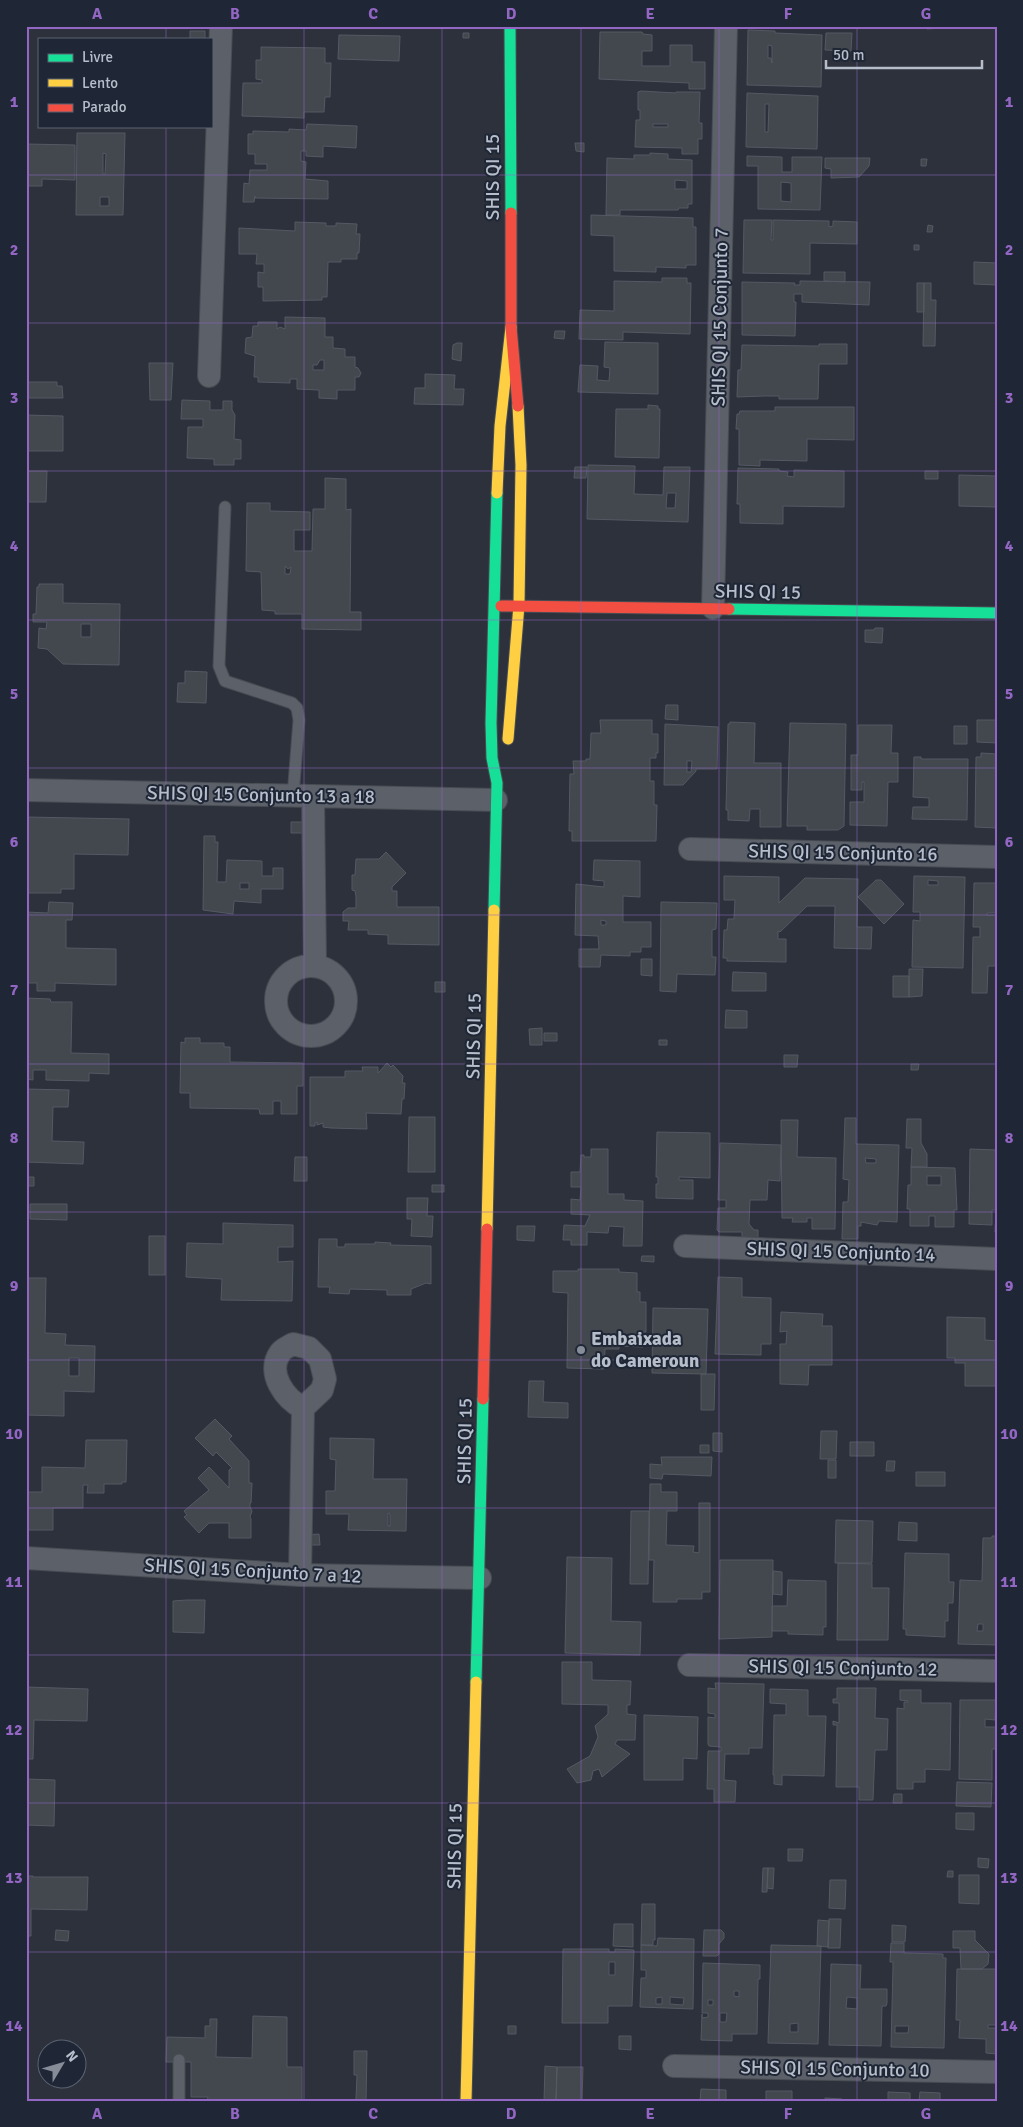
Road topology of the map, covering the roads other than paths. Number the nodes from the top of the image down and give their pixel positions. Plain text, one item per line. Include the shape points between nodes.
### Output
1 (221, 26) edge
2 (510, 26) edge
3 (726, 26) edge
4 (511, 327) junction
5 (209, 376) dead end
6 (225, 507) dead end
7 (519, 605) junction
8 (494, 606) junction
9 (713, 608) junction
10 (997, 613) edge
11 (507, 751) dead end
12 (504, 767) dead end
13 (26, 790) edge
14 (497, 791) junction
15 (303, 796) junction
16 (690, 849) dead end
17 (997, 857) edge
18 (315, 965) dead end
19 (685, 1246) dead end
20 (997, 1259) edge
21 (303, 1408) dead end
22 (26, 1558) edge
23 (300, 1575) junction
24 (480, 1578) junction
25 (689, 1665) dead end
26 (997, 1671) edge
27 (179, 2060) dead end
28 (674, 2066) dead end
29 (997, 2072) edge
30 (179, 2101) edge
31 (466, 2101) edge

1 - 5 street
2 - 4 street, SHIS QI 15
3 - 9 street, SHIS QI 15 Conjunto 7
4 - 7 street, SHIS QI 15 via 521,466
4 - 8 street, SHIS QI 15 via 498,440
6 - 15 lane via 219,666 225,681 292,703 297,708
7 - 8 street, SHIS QI 15
7 - 9 street, SHIS QI 15
7 - 11 street, SHIS QI 15
8 - 14 street, SHIS QI 15 via 491,723
9 - 10 street, SHIS QI 15
12 - 14 street, SHIS QI 15
13 - 15 street, SHIS QI 15 Conjunto 13 a 18
14 - 15 street, SHIS QI 15 Conjunto 13 a 18
14 - 24 street, SHIS QI 15
15 - 18 street
16 - 17 street, SHIS QI 15 Conjunto 16
19 - 20 street, SHIS QI 15 Conjunto 14
21 - 23 street
22 - 23 street, SHIS QI 15 Conjunto 7 a 12
23 - 24 street, SHIS QI 15 Conjunto 7 a 12
24 - 31 street, SHIS QI 15
25 - 26 street, SHIS QI 15 Conjunto 12
27 - 30 lane
28 - 29 street, SHIS QI 15 Conjunto 10

